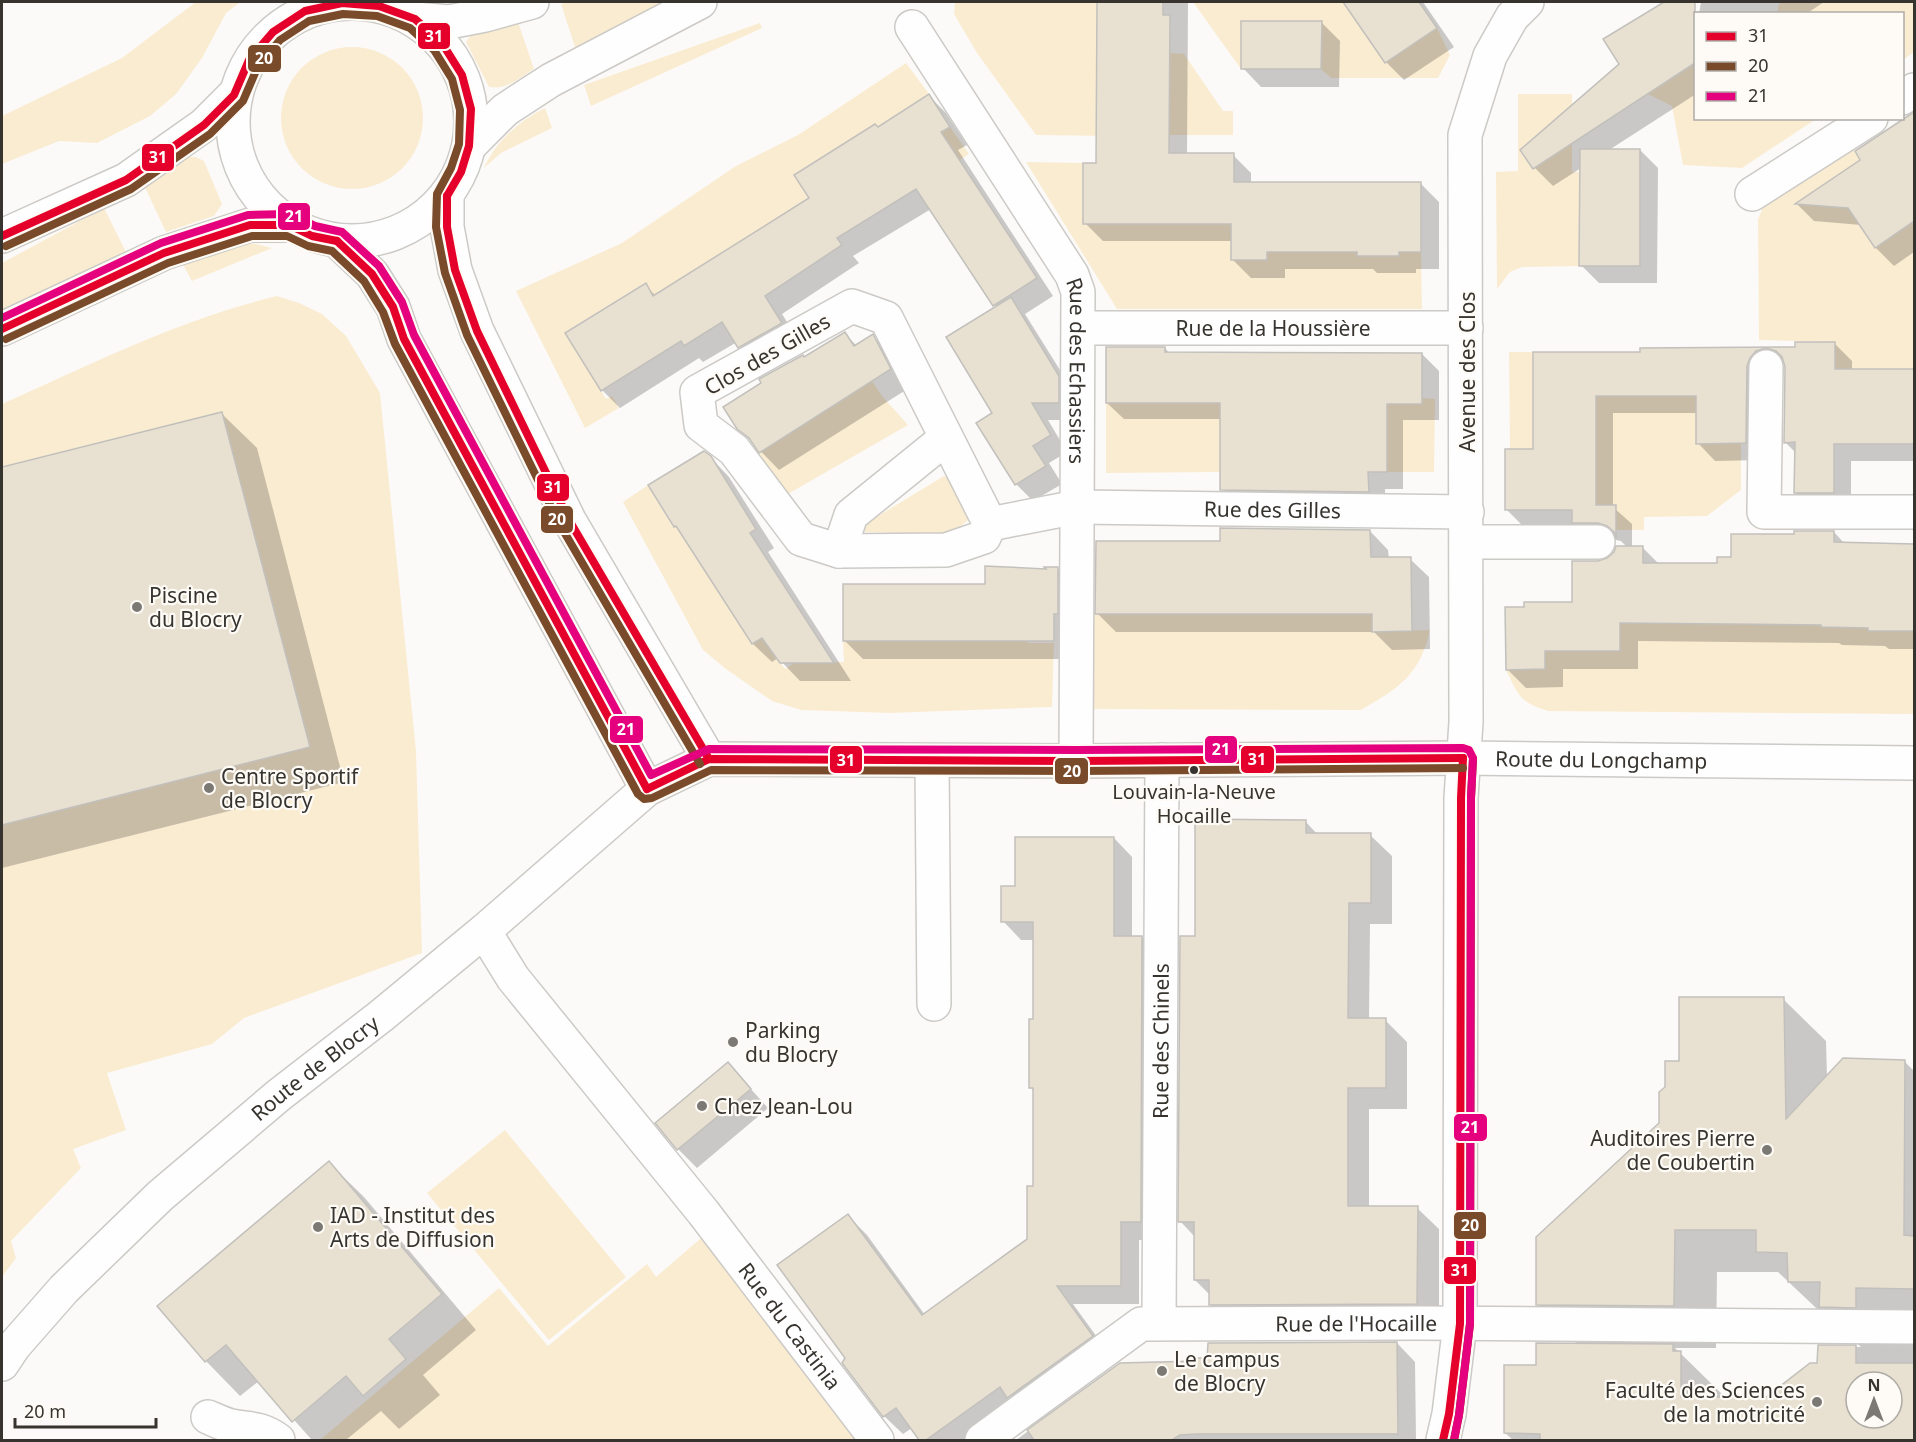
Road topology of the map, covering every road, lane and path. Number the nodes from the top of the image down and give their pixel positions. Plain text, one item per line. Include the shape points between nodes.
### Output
1 (532, 2) edge
2 (700, 2) edge
3 (1527, 2) edge
4 (415, 19) junction
5 (912, 27) dead end
6 (234, 95) junction
7 (1868, 120) edge
8 (469, 146) junction
9 (1752, 194) dead end
10 (447, 196) junction
11 (289, 225) junction
12 (2, 236) edge
13 (337, 241) junction
14 (1079, 328) junction
15 (1466, 328) junction
16 (2, 329) edge
17 (1766, 367) dead end
18 (946, 438) junction
19 (1077, 507) junction
20 (1914, 512) edge
21 (990, 524) junction
22 (1467, 527) junction
23 (1598, 542) dead end
24 (839, 551) junction
25 (1463, 758) junction
26 (710, 759) junction
27 (1162, 760) junction
28 (932, 761) junction
29 (1076, 761) junction
30 (1914, 763) edge
31 (647, 789) junction
32 (484, 931) junction
33 (934, 1004) dead end
34 (1159, 1323) junction
35 (1460, 1324) junction
36 (1914, 1327) edge
37 (2, 1364) edge
38 (208, 1417) dead end
39 (278, 1440) edge
40 (877, 1440) edge
41 (982, 1440) edge
42 (1443, 1440) edge

1 - 4 street via 449,22
2 - 8 street via 551,80 505,110
3 - 15 street, Avenue des Clos via 1512,17 1490,56 1465,135
4 - 6 street via 379,6 342,3 305,11 273,32 249,60
4 - 8 street via 442,43 462,75 471,109
5 - 14 street, Rue des Echassiers via 1072,275 1078,292
6 - 11 street via 233,145 248,181 252,190
6 - 12 street via 204,125 126,180
7 - 9 street
8 - 10 street via 461,172
10 - 13 street via 416,223 378,239
10 - 26 street via 447,227 455,270 482,342 569,520
11 - 13 street via 312,236
11 - 16 street via 250,225 164,253
13 - 31 street via 372,274 393,307 404,339
14 - 15 street, Rue de la Houssière
14 - 19 street, Rue des Echassiers
15 - 22 street, Avenue des Clos
17 - 20 street via 1764,512
18 - 21 street, Clos des Gilles
18 - 24 street via 851,515
18 - 24 street, Clos des Gilles via 886,318 852,306 697,392 701,425 734,450 801,539
19 - 21 street, Clos des Gilles
19 - 22 street, Rue des Gilles
19 - 29 street, Rue des Echassiers
21 - 24 street, Clos des Gilles via 984,537 946,550
22 - 23 street, Rue des Gilles
22 - 25 street, Avenue des Clos
25 - 27 street, Route du Longchamp
25 - 30 street, Route du Longchamp
25 - 35 street, Avenue des Clos
26 - 28 street, Route du Longchamp
26 - 31 street, Route du Longchamp
27 - 29 street, Route du Longchamp
27 - 34 street, Rue des Chinels
28 - 29 street, Route du Longchamp
28 - 33 street
31 - 32 street, Route de Blocry
32 - 37 street, Route de Blocry via 160,1196 64,1289
32 - 40 street, Rue du Castinia via 513,978 703,1212
34 - 35 street, Rue de l'Hocaille
34 - 41 street, Rue de l'Hocaille via 1141,1324
35 - 36 street, Rue de l'Hocaille
35 - 42 street, Avenue des Clos
38 - 39 street via 251,1427

